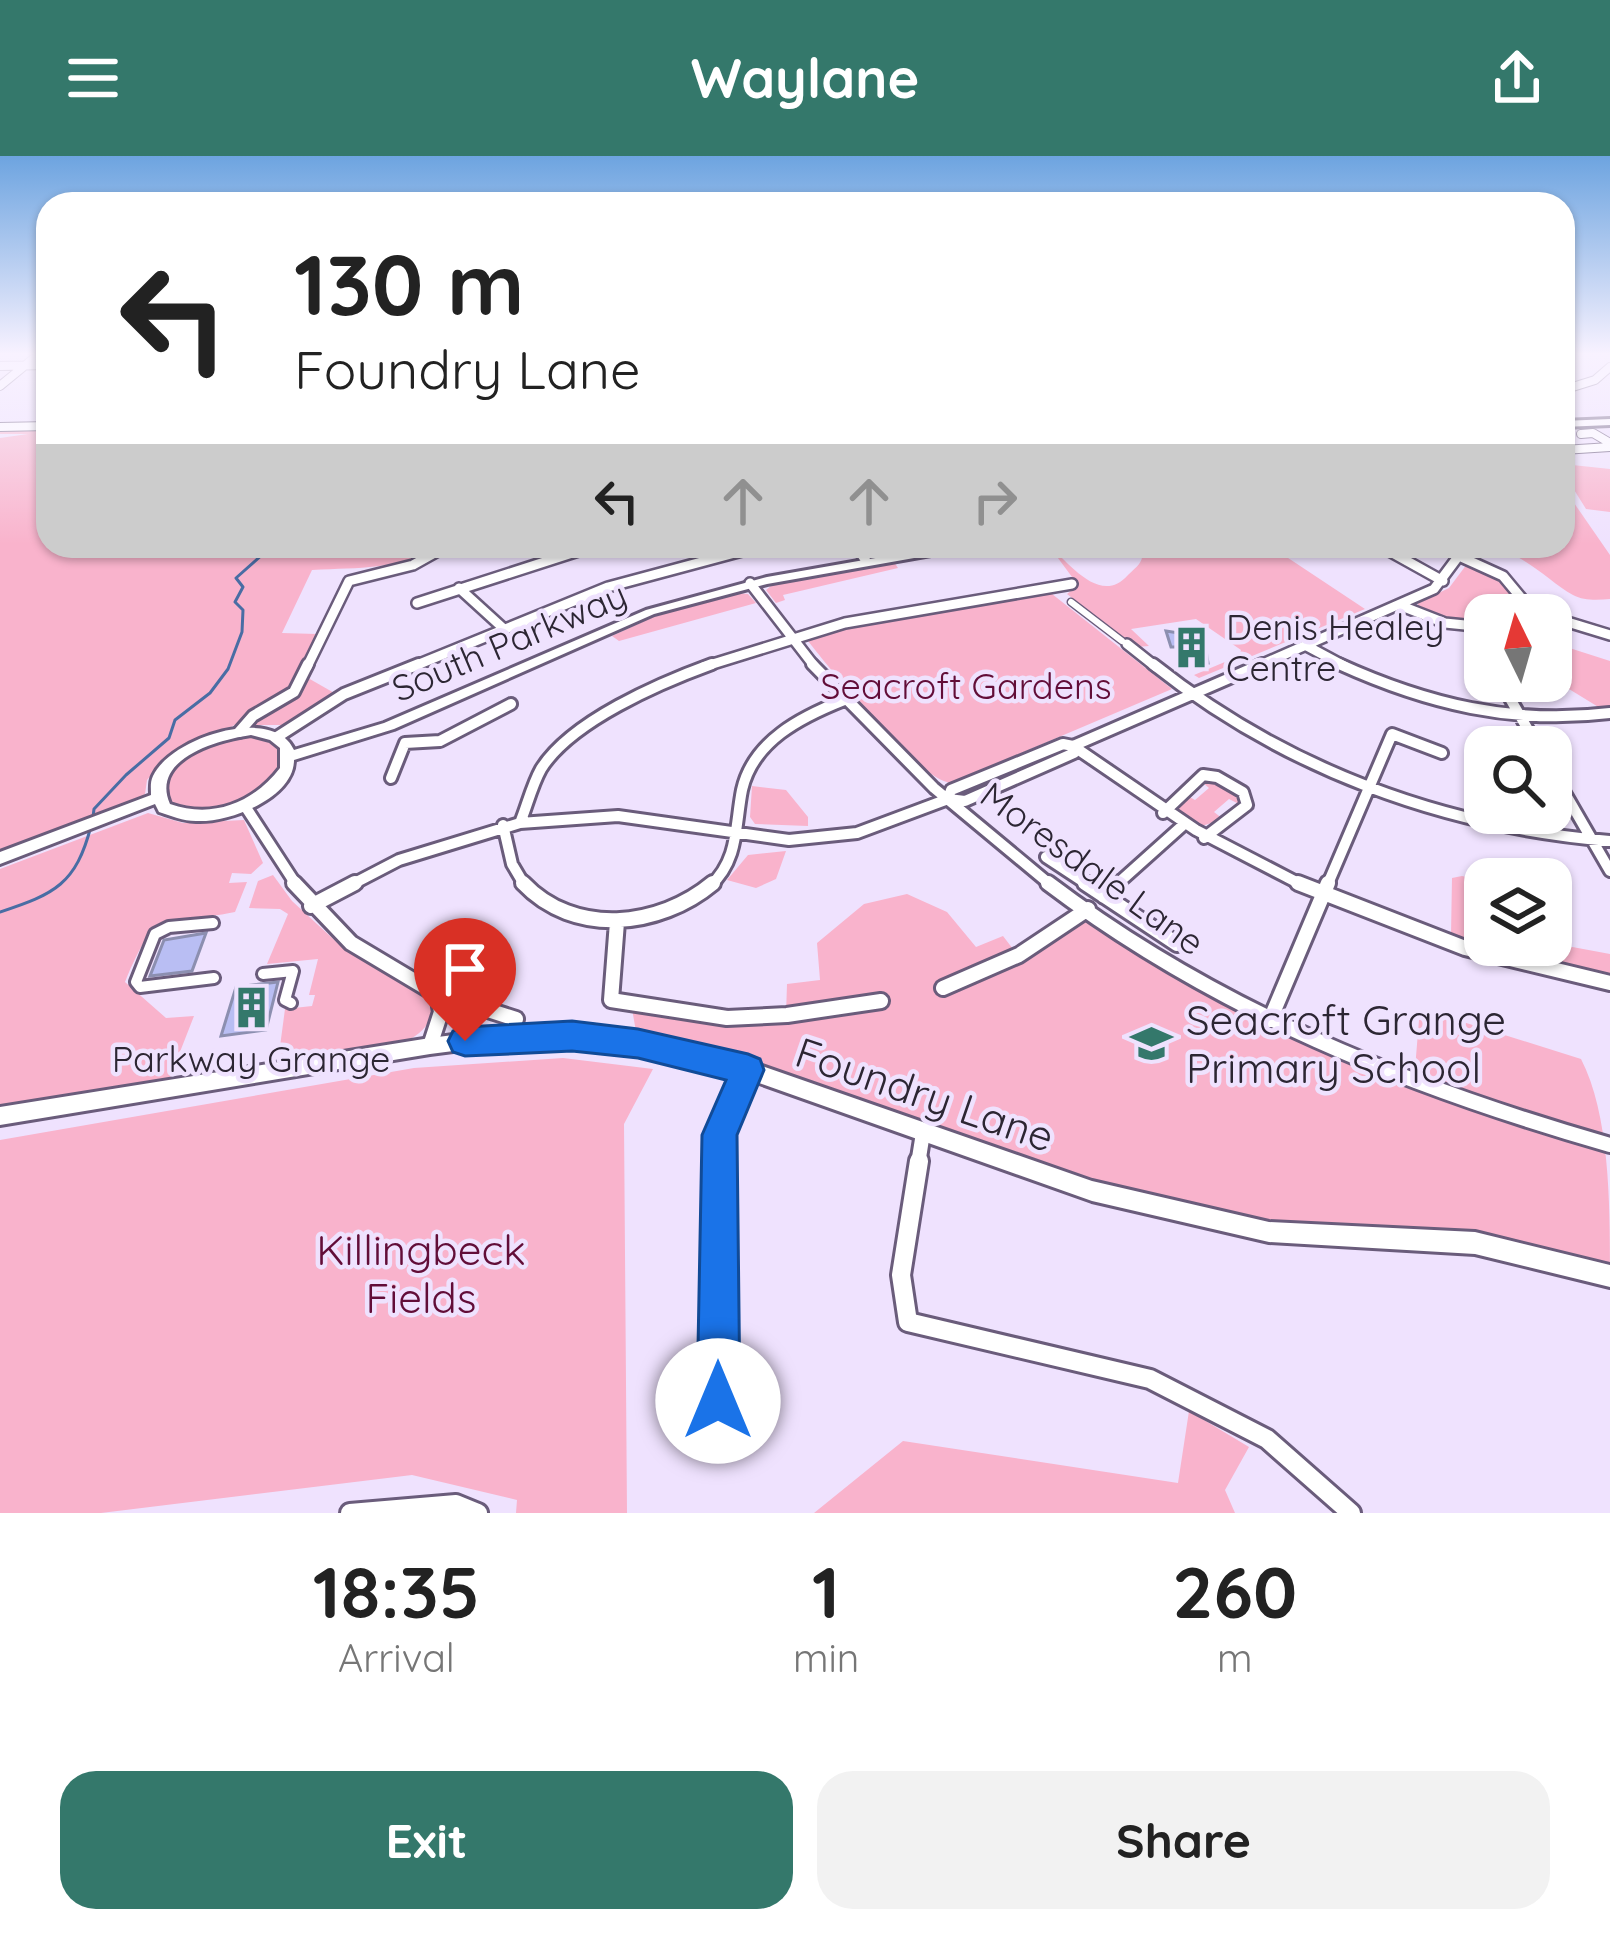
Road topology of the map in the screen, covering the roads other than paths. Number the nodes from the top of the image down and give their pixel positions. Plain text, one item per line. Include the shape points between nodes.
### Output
1 (1610, 422) edge
2 (1575, 423) edge
3 (36, 426) edge
4 (0, 427) edge
5 (1581, 434) dead end
6 (1610, 445) edge
7 (1575, 447) edge
8 (426, 558) edge
9 (555, 558) edge
10 (697, 558) edge
11 (864, 558) edge
12 (886, 558) edge
13 (1402, 558) edge
14 (1458, 558) edge
15 (1474, 558) edge
16 (866, 561) junction
17 (1443, 581) junction
18 (750, 583) junction
19 (1072, 584) dead end
20 (1050, 586) junction
21 (458, 588) junction
22 (1519, 594) edge
23 (1070, 601) joint
24 (417, 603) dead end
25 (1400, 605) junction
26 (1572, 623) edge
27 (1464, 625) edge
28 (504, 629) junction
29 (791, 635) junction
30 (1610, 635) edge
31 (1125, 642) joint
32 (1305, 645) junction
33 (1192, 694) junction
34 (844, 700) junction
35 (1513, 702) edge
36 (500, 704) dead end
37 (1610, 713) edge
38 (1521, 716) junction
39 (389, 726) junction
40 (1526, 726) edge
41 (239, 732) junction
42 (277, 737) junction
43 (404, 743) junction
44 (1073, 746) junction
45 (1442, 753) dead end
46 (290, 756) junction
47 (391, 778) dead end
48 (1370, 787) junction
49 (157, 798) junction
50 (948, 800) junction
51 (1572, 805) edge
52 (245, 806) junction
53 (1163, 813) junction
54 (520, 823) junction
55 (503, 826) junction
56 (1182, 826) junction
57 (738, 835) junction
58 (1204, 838) junction
59 (1592, 840) junction
60 (1610, 841) edge
61 (1046, 857) dead end
62 (0, 858) edge
63 (1610, 871) edge
64 (1104, 896) junction
65 (1323, 897) junction
66 (311, 906) junction
67 (1088, 909) junction
68 (213, 922) dead end
69 (617, 922) junction
70 (1177, 944) dead end
71 (263, 974) dead end
72 (214, 978) dead end
73 (1610, 982) edge
74 (943, 988) dead end
75 (881, 1001) dead end
76 (291, 1003) dead end
77 (441, 1005) junction
78 (516, 1019) dead end
79 (1270, 1020) junction
80 (430, 1046) junction
81 (748, 1070) junction
82 (0, 1116) edge
83 (923, 1133) junction
84 (1610, 1145) edge
85 (1610, 1276) edge
86 (718, 1401) dead end
87 (350, 1513) edge
88 (478, 1513) edge
89 (1351, 1513) edge

1 - 2 street
3 - 4 street
5 - 6 street
6 - 7 street
8 - 41 street via 347,584 294,692
9 - 21 street
10 - 28 street, South Parkway
11 - 16 street
12 - 16 street, South Parkway
13 - 17 street
14 - 17 street
15 - 22 street
16 - 18 street, South Parkway
17 - 25 street
18 - 29 street, Moresdale Lane
18 - 39 street, South Parkway via 650,612
19 - 20 street
20 - 23 street
20 - 29 street via 918,604
21 - 24 street
21 - 28 street
23 - 31 street
25 - 27 street
25 - 32 street
26 - 30 street
28 - 42 street, South Parkway via 344,694
29 - 34 street, Moresdale Lane
29 - 54 street via 604,714 546,763 522,800
31 - 33 street
32 - 33 street
32 - 38 street via 1398,688
33 - 44 street
33 - 48 street via 1286,752
34 - 50 street, Moresdale Lane
34 - 57 street via 790,726 758,754 743,782
35 - 38 street
36 - 43 street via 440,741
37 - 38 street
38 - 40 street
39 - 43 street
39 - 46 street, South Parkway
41 - 42 street
41 - 49 street via 175,759 156,785
42 - 46 street
43 - 47 street
44 - 50 street via 1074,753 965,801
44 - 53 street
45 - 48 street via 1392,734
46 - 52 street via 278,782
48 - 59 street via 1492,824
48 - 65 street
49 - 52 street via 179,815
49 - 62 street
50 - 57 street via 842,836
50 - 67 street, Moresdale Lane
51 - 59 street
52 - 66 street
53 - 56 street
53 - 58 street via 1203,775 1246,795 1247,805
54 - 55 street
54 - 57 street via 618,816
55 - 66 street via 399,860
55 - 69 street via 526,890 558,909
56 - 58 street
56 - 64 street, Moresdale Lane
57 - 69 street via 707,889 655,915
58 - 65 street
59 - 60 street
59 - 63 street
61 - 64 street, Moresdale Lane
64 - 70 street, Moresdale Lane
65 - 73 street via 1493,956
65 - 79 street
66 - 77 street via 370,957 434,991
67 - 74 street via 1033,951
67 - 79 street, Moresdale Lane
68 - 72 street via 154,934 136,982
69 - 75 street via 611,1000 727,1018
71 - 76 street via 293,971 285,1000
77 - 78 street via 463,1002
77 - 80 street
79 - 84 street, Moresdale Lane via 1395,1076
80 - 81 street, Foundry Lane via 572,1036
80 - 82 street, Foundry Lane
81 - 83 street, Foundry Lane
81 - 86 street via 719,1135
83 - 85 street, Foundry Lane via 1092,1190 1269,1232 1475,1243
83 - 89 street via 901,1275 908,1322 1150,1379 1268,1439
87 - 88 street via 455,1504

